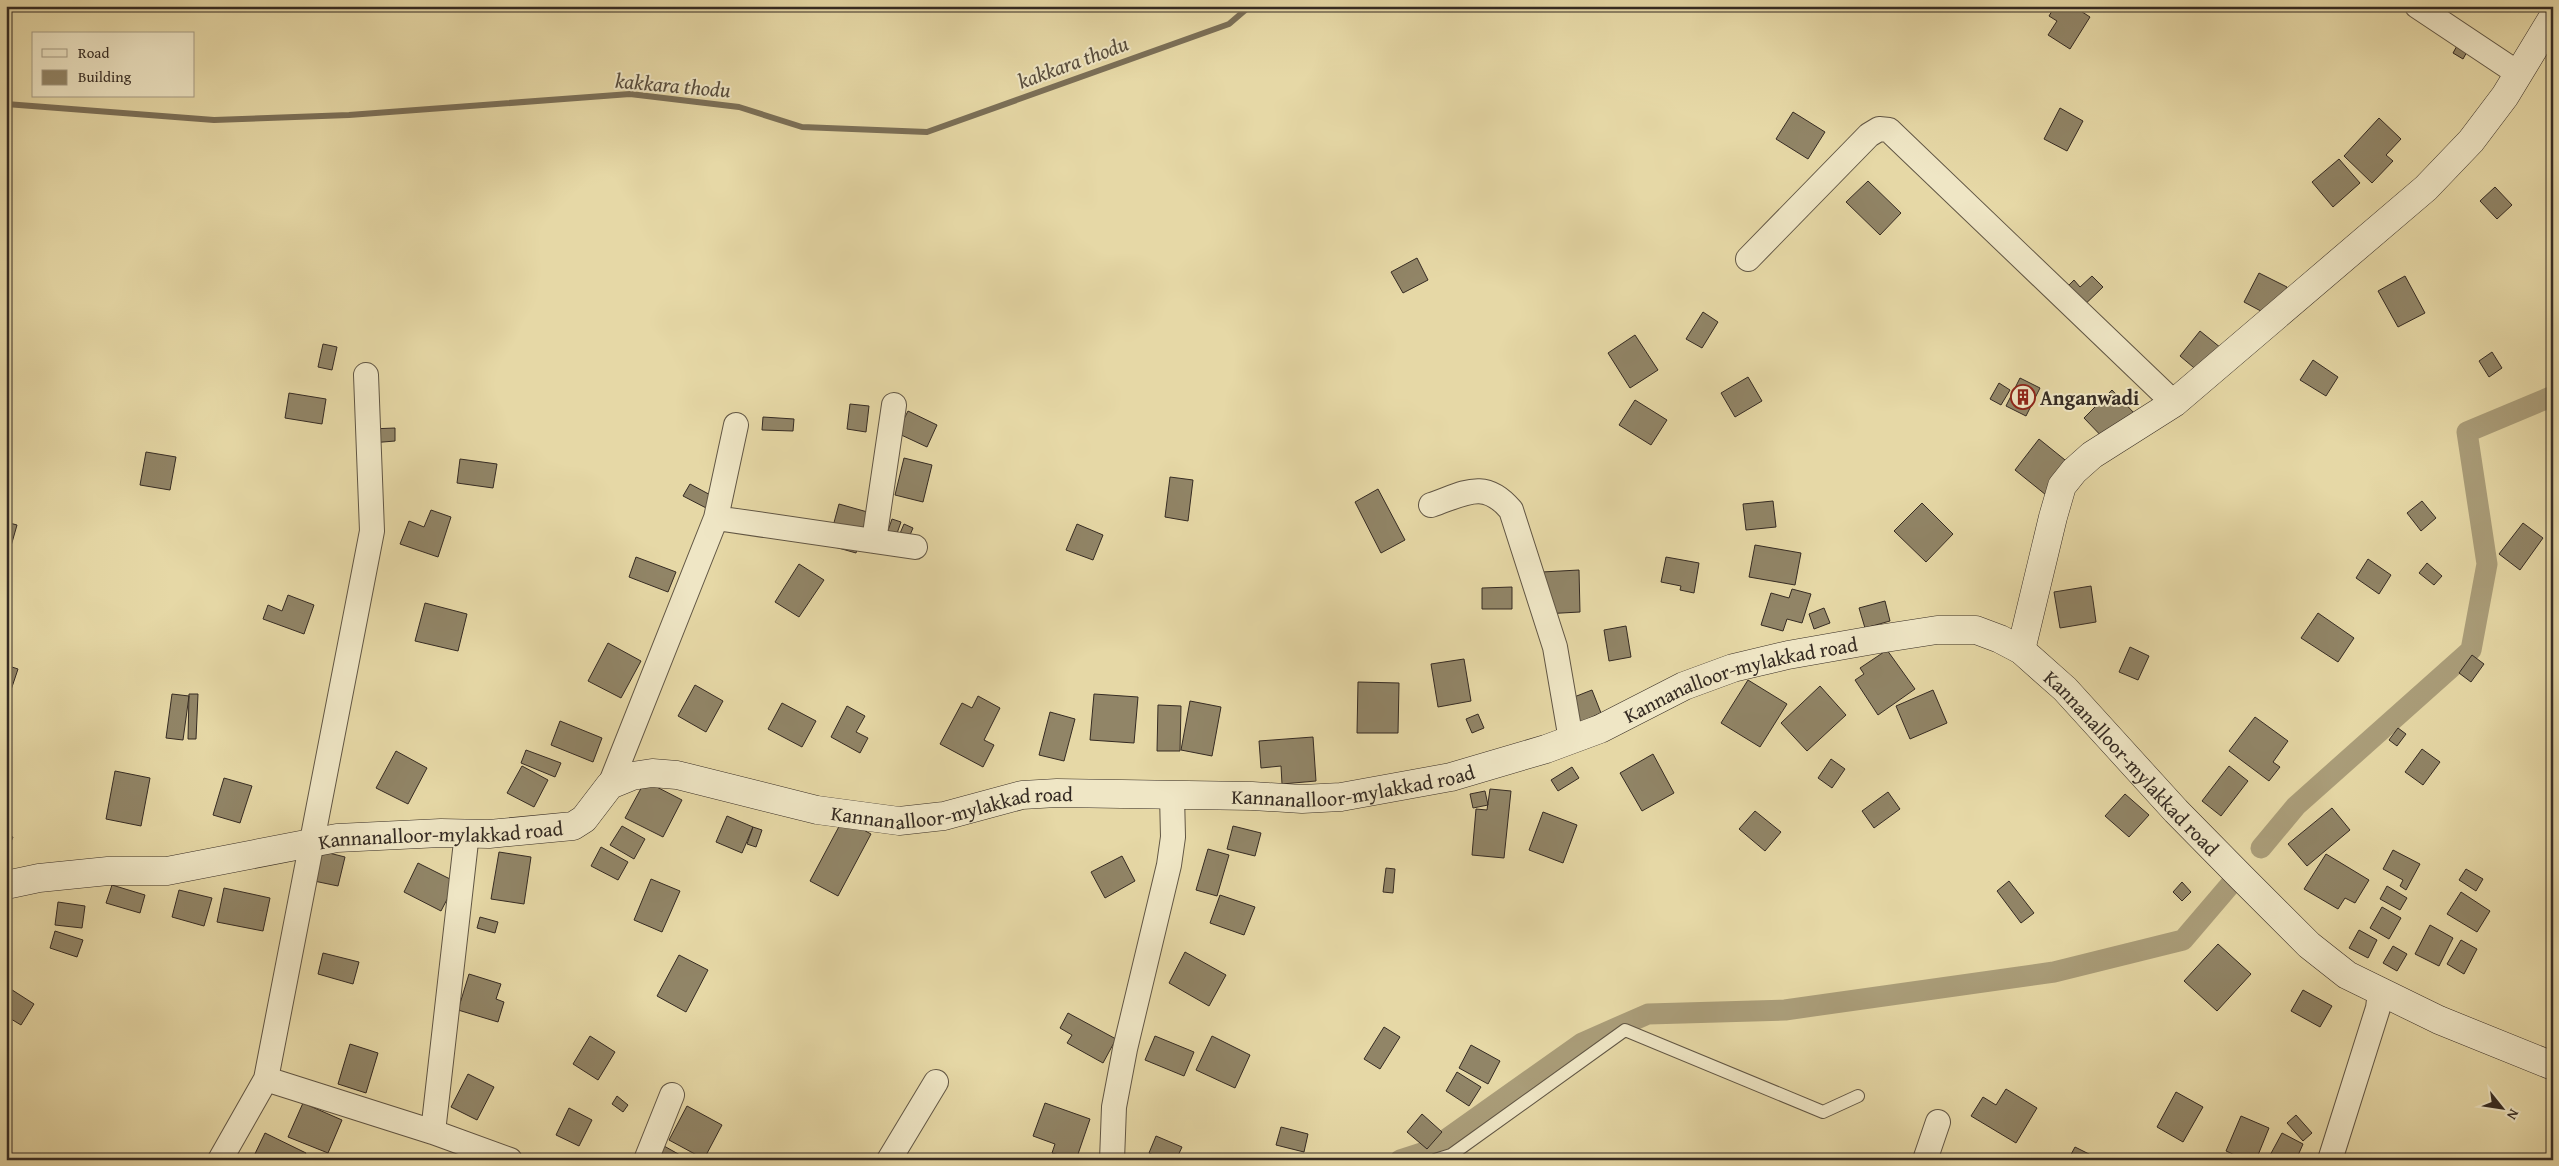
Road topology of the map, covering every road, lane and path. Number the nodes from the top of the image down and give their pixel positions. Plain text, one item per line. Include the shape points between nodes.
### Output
1 (2417, 6) edge
2 (2553, 17) edge
3 (2519, 74) junction
4 (1748, 259) dead end
5 (366, 375) dead end
6 (2174, 403) junction
7 (894, 405) dead end
8 (736, 425) dead end
9 (1431, 505) dead end
10 (716, 518) junction
11 (874, 541) junction
12 (916, 547) dead end
13 (2021, 650) junction
14 (1571, 740) junction
15 (610, 785) junction
16 (1172, 795) junction
17 (467, 833) junction
18 (311, 844) junction
19 (6, 885) edge
20 (2380, 992) junction
21 (2553, 1066) edge
22 (266, 1079) junction
23 (936, 1082) dead end
24 (672, 1095) dead end
25 (1858, 1096) dead end
26 (1938, 1122) dead end
27 (433, 1132) junction
28 (220, 1160) edge
29 (510, 1160) edge
30 (646, 1160) edge
31 (889, 1160) edge
32 (1112, 1160) edge
33 (1435, 1160) edge
34 (1925, 1160) edge
35 (2330, 1160) edge

1 - 3 street
2 - 3 main road
3 - 6 main road via 2471,141 2426,188
4 - 6 street via 1869,135 1879,129 1889,130
5 - 18 street via 372,531
6 - 13 main road via 2092,455 2062,486
7 - 11 street
8 - 10 street
9 - 14 street via 1476,490 1487,490 1501,498 1511,510 1555,647
10 - 11 street
10 - 15 street
11 - 12 street
13 - 14 main road, Kannanalloor-mylakkad road via 1976,630 1937,630 1788,655 1733,668 1684,686 1600,729
13 - 20 main road, Kannanalloor-mylakkad road via 2065,689 2176,811 2309,944 2347,975
14 - 16 main road, Kannanalloor-mylakkad road via 1451,777 1341,798
15 - 16 main road, Kannanalloor-mylakkad road via 632,776 678,774 817,810 899,821 944,816 1022,795
15 - 17 main road, Kannanalloor-mylakkad road via 584,819 573,826
16 - 32 street via 1173,837 1169,865 1125,1049 1114,1107
17 - 18 main road, Kannanalloor-mylakkad road via 337,838
17 - 27 street
18 - 19 main road, Kannanalloor-mylakkad road via 167,871 108,871
18 - 22 street
20 - 21 main road, Kannanalloor-mylakkad road via 2439,1020
20 - 35 street via 2378,1008
22 - 27 street
22 - 28 street
23 - 31 street
24 - 30 street
25 - 33 lane via 1823,1112 1625,1030 1452,1155
26 - 34 street
27 - 29 street

